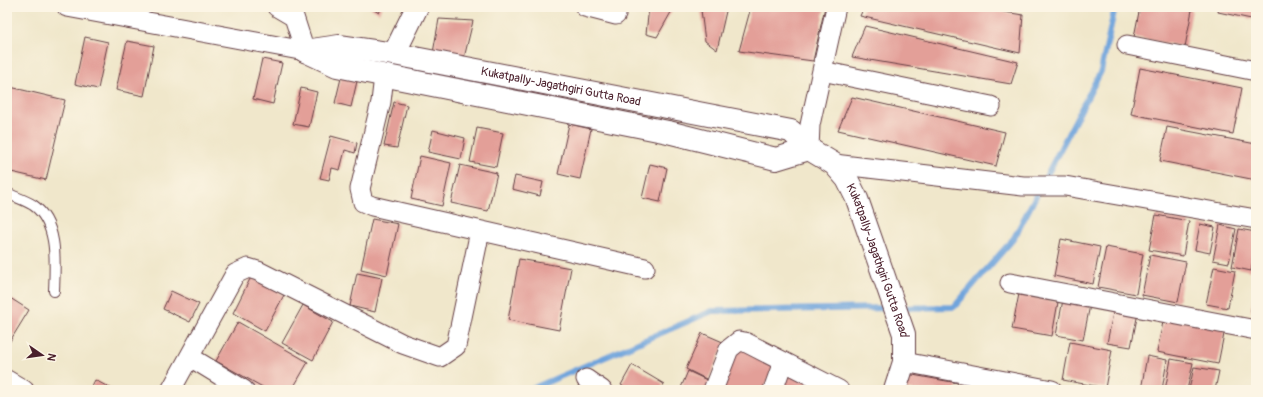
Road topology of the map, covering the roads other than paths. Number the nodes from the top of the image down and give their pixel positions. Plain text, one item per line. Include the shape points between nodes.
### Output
1 (67, 7) edge
2 (277, 7) edge
3 (417, 7) edge
4 (586, 7) edge
5 (617, 7) edge
6 (836, 7) edge
7 (1127, 45) dead end
8 (305, 51) junction
9 (394, 54) junction
10 (1256, 70) edge
11 (822, 71) junction
12 (384, 76) junction
13 (991, 106) dead end
14 (809, 149) junction
15 (834, 164) junction
16 (7, 193) edge
17 (1256, 219) edge
18 (480, 231) junction
19 (645, 268) dead end
20 (1010, 283) dead end
21 (54, 291) dead end
22 (1256, 330) edge
23 (190, 357) junction
24 (783, 362) junction
25 (904, 362) junction
26 (7, 380) edge
27 (586, 380) dead end
28 (24, 390) edge
29 (171, 390) edge
30 (244, 390) edge
31 (602, 390) edge
32 (713, 390) edge
33 (773, 390) edge
34 (839, 390) edge
35 (895, 390) edge
36 (1052, 390) edge

1 - 8 street, Kukatpally-Jagathgiri Gutta Road
2 - 8 street via 294,17
3 - 9 street
4 - 5 street via 616,15
6 - 11 street
7 - 10 street
8 - 9 street, Kukatpally-Jagathgiri Gutta Road via 339,46
8 - 12 street, Kukatpally-Jagathgiri Gutta Road via 337,66
9 - 14 street, Kukatpally-Jagathgiri Gutta Road via 791,131
11 - 13 street
11 - 14 street via 810,125
12 - 14 street, Kukatpally-Jagathgiri Gutta Road via 668,132 776,159
12 - 18 street via 381,102 360,189 363,202
14 - 15 street, Kukatpally-Jagathgiri Gutta Road
15 - 17 street via 1023,186 1065,186
15 - 25 street, Kukatpally-Jagathgiri Gutta Road via 847,179 857,199 904,334
16 - 21 lane via 33,205 51,231 55,248
18 - 19 street
18 - 23 street via 456,346 440,357 403,344 248,268 235,274
20 - 22 street
23 - 29 street
23 - 30 street
24 - 32 street via 739,341 729,349
24 - 33 street
24 - 34 street
25 - 35 street, Kukatpally-Jagathgiri Gutta Road
25 - 36 street
26 - 28 street
27 - 31 street

